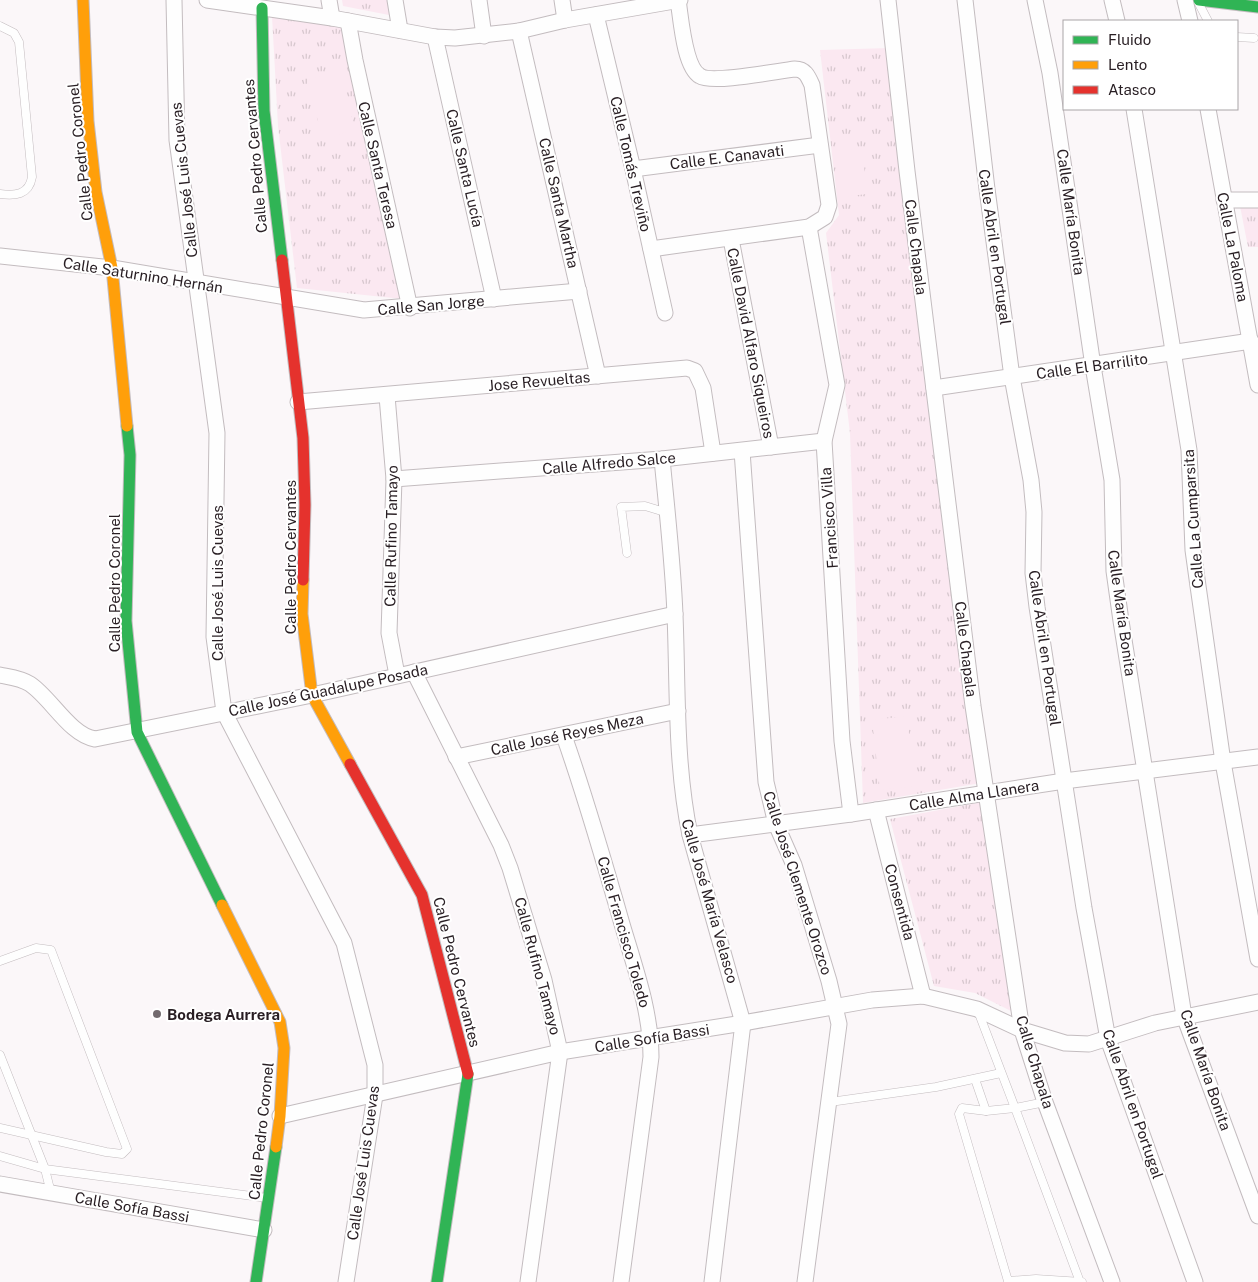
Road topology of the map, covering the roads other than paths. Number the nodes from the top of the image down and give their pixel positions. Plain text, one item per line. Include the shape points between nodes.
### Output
1 (83, 0) edge
2 (174, 0) edge
3 (207, 0) edge
4 (329, 0) edge
5 (394, 0) edge
6 (479, 0) edge
7 (562, 0) edge
8 (679, 0) edge
9 (888, 0) edge
10 (965, 0) edge
11 (1035, 0) edge
12 (1112, 0) edge
13 (1185, 0) edge
14 (1198, 0) edge
15 (1257, 0) edge
16 (242, 2) edge
17 (648, 2) edge
18 (262, 8) junction
19 (1258, 8) edge
20 (596, 15) junction
21 (332, 18) junction
22 (565, 20) junction
23 (1117, 20) edge
24 (1190, 20) edge
25 (1208, 20) edge
26 (348, 21) junction
27 (0, 26) edge
28 (400, 30) junction
29 (519, 31) junction
30 (484, 36) junction
31 (435, 37) junction
32 (1238, 37) edge
33 (1254, 38) dead end
34 (1134, 110) edge
35 (1208, 110) edge
36 (820, 145) junction
37 (633, 169) junction
38 (0, 194) edge
39 (1224, 200) junction
40 (1258, 200) edge
41 (810, 227) junction
42 (731, 239) junction
43 (652, 249) junction
44 (0, 256) edge
45 (112, 268) junction
46 (195, 282) junction
47 (578, 291) junction
48 (284, 298) junction
49 (494, 299) junction
50 (410, 308) junction
51 (665, 313) dead end
52 (1251, 341) junction
53 (1172, 354) junction
54 (1093, 366) junction
55 (598, 376) junction
56 (1012, 377) junction
57 (1258, 385) edge
58 (934, 388) junction
59 (387, 396) junction
60 (298, 402) junction
61 (824, 441) junction
62 (771, 447) junction
63 (742, 451) junction
64 (713, 453) junction
65 (662, 459) junction
66 (394, 479) junction
67 (668, 513) junction
68 (627, 553) dead end
69 (675, 614) junction
70 (414, 672) junction
71 (0, 675) edge
72 (397, 675) junction
73 (312, 695) junction
74 (678, 711) junction
75 (224, 712) junction
76 (137, 732) junction
77 (564, 736) junction
78 (456, 757) junction
79 (1258, 757) edge
80 (1224, 762) junction
81 (1146, 770) junction
82 (1064, 780) junction
83 (986, 794) junction
84 (876, 810) junction
85 (851, 814) junction
86 (776, 824) junction
87 (690, 835) junction
88 (1258, 960) edge
89 (0, 961) edge
90 (923, 996) junction
91 (1258, 1002) edge
92 (836, 1007) junction
93 (977, 1009) junction
94 (1184, 1016) junction
95 (743, 1023) junction
96 (1022, 1030) junction
97 (651, 1038) junction
98 (1108, 1039) junction
99 (560, 1052) junction
100 (0, 1055) edge
101 (468, 1072) junction
102 (1000, 1073) junction
103 (975, 1079) junction
104 (375, 1095) junction
105 (830, 1102) junction
106 (1045, 1102) junction
107 (1016, 1108) junction
108 (986, 1111) junction
109 (280, 1116) junction
110 (0, 1128) edge
111 (32, 1136) junction
112 (0, 1156) edge
113 (45, 1169) junction
114 (0, 1184) edge
115 (51, 1193) junction
116 (269, 1198) junction
117 (1258, 1216) edge
118 (264, 1230) junction
119 (1008, 1281) edge
120 (256, 1282) edge
121 (346, 1282) edge
122 (437, 1282) edge
123 (528, 1282) edge
124 (621, 1282) edge
125 (712, 1282) edge
126 (805, 1282) edge
127 (1081, 1282) edge
128 (1112, 1282) edge
129 (1196, 1282) edge

1 - 45 street, Calle Pedro Coronel via 90,139 96,192
2 - 46 street, Calle José Luis Cuevas via 176,132
3 - 16 street
4 - 21 street
5 - 28 street
6 - 30 street
7 - 22 street
8 - 17 street
8 - 36 street via 687,51 699,76 715,80 795,69 806,74 812,85
9 - 58 street, Calle Chapala
10 - 56 street, Calle Abril en Portugal
11 - 54 street, Calle María Bonita via 1050,73
12 - 23 street
13 - 24 street
14 - 19 street
14 - 25 lane
15 - 19 street
16 - 18 street
17 - 20 street
18 - 21 street
18 - 48 street, Calle Pedro Cervantes via 264,111
20 - 22 street
20 - 37 street, Calle Tomás Treviño
21 - 26 street
22 - 29 street
26 - 28 street
26 - 50 street, Calle Santa Teresa
27 - 38 lane via 14,33 19,42 32,177 29,188 24,192
28 - 31 street
29 - 30 street
29 - 47 street, Calle Santa Martha
30 - 31 street
31 - 49 street, Calle Santa Lucía
32 - 33 lane
34 - 53 street, Calle La Cumparsita
35 - 39 street, Calle La Paloma
36 - 37 street, Calle E. Canavati
36 - 41 street via 829,205 825,217
37 - 43 street, Calle Tomás Treviño
39 - 40 street
39 - 52 street, Calle La Paloma
41 - 42 street
41 - 61 street, Francisco Villa via 837,385
42 - 43 street
42 - 62 street, Calle David Alfaro Siqueiros
43 - 51 street, Calle Tomás Treviño
44 - 45 street, Calle Saturnino Hernán
45 - 46 street, Calle Saturnino Hernán
45 - 76 street, Calle Pedro Coronel via 130,455 126,621
46 - 48 street, Calle Saturnino Hernán
46 - 75 street, Calle José Luis Cuevas via 217,433 214,637
47 - 49 street, Calle San Jorge
47 - 55 street, Calle Santa Martha
48 - 50 street, Calle San Jorge via 364,310
48 - 60 street, Calle Pedro Cervantes
49 - 50 street, Calle San Jorge
52 - 53 street, Calle El Barrilito
52 - 57 street, Calle La Paloma
53 - 54 street, Calle El Barrilito
53 - 80 street, Calle La Cumparsita via 1189,450 1193,550
54 - 56 street, Calle El Barrilito
54 - 81 street, Calle María Bonita via 1112,480 1116,588
55 - 59 street, Jose Revueltas
55 - 64 street, Jose Revueltas via 678,368 695,371 703,388
56 - 58 street, Calle El Barrilito
56 - 82 street, Calle Abril en Portugal via 1030,480 1034,512 1033,573
58 - 83 street, Calle Chapala
59 - 60 street, Jose Revueltas
59 - 66 street, Calle Rufino Tamayo
60 - 73 street, Calle Pedro Cervantes via 305,470 302,614
61 - 62 street, Calle Alfredo Salce
61 - 85 street, Francisco Villa via 842,740
62 - 63 street, Calle Alfredo Salce
63 - 64 street, Calle Alfredo Salce
63 - 86 street, Calle José Clemente Orozco via 763,755
64 - 65 street, Calle Alfredo Salce
65 - 66 street, Calle Alfredo Salce
65 - 67 street, Calle José María Velasco
66 - 72 street, Calle Rufino Tamayo via 389,633
67 - 68 lane via 645,506 621,507
67 - 69 street, Calle José María Velasco
69 - 70 street, Calle José Guadalupe Posada
69 - 74 street, Calle José María Velasco
70 - 72 street, Calle José Guadalupe Posada
70 - 78 street, Calle Rufino Tamayo
71 - 76 street, Calle José Guadalupe Posada via 32,685 83,736 95,739
72 - 73 street, Calle José Guadalupe Posada
73 - 75 street, Calle José Guadalupe Posada
73 - 101 street, Calle Pedro Cervantes via 422,895
74 - 77 street, Calle José Reyes Meza
74 - 87 street, Calle José María Velasco via 680,773
75 - 76 street, Calle José Guadalupe Posada
75 - 104 street, Calle José Luis Cuevas via 344,943 375,1065
76 - 109 street, Calle Pedro Coronel via 280,1022 284,1048
77 - 78 street, Calle José Reyes Meza
77 - 97 street, Calle Francisco Toledo via 629,946
78 - 99 street, Calle Rufino Tamayo via 510,868 544,980
79 - 80 street, Calle Alma Llanera
80 - 81 street, Calle Alma Llanera
80 - 88 street, Calle La Cumparsita
81 - 82 street, Calle Alma Llanera
81 - 94 street, Calle María Bonita
82 - 83 street, Calle Alma Llanera
82 - 98 street, Calle Abril en Portugal
83 - 84 street, Calle Alma Llanera
83 - 96 street, Calle Chapala
84 - 85 street, Calle Alma Llanera
84 - 90 street, Consentida
85 - 86 street, Calle Alma Llanera
86 - 87 street, Calle Alma Llanera
86 - 92 street, Calle José Clemente Orozco via 794,865
87 - 95 street, Calle José María Velasco
89 - 111 lane via 36,948 51,950 126,1149 120,1155
90 - 92 street, Calle Sofía Bassi
90 - 93 street, Calle Sofía Bassi
91 - 94 street, Calle Sofía Bassi
92 - 95 street, Calle Sofía Bassi
92 - 105 street, Calle José Clemente Orozco via 839,1024
93 - 96 street, Calle Sofía Bassi
93 - 102 lane
94 - 98 street, Calle Sofía Bassi
94 - 117 street, Calle María Bonita
95 - 97 street, Calle Sofía Bassi
95 - 125 street, Calle José María Velasco
96 - 98 street, Calle Sofía Bassi via 1065,1043 1089,1044
96 - 106 street, Calle Chapala
97 - 99 street, Calle Sofía Bassi
97 - 124 street, Calle Francisco Toledo
98 - 129 street, Calle Abril en Portugal
99 - 101 street, Calle Sofía Bassi
99 - 123 street, Calle Rufino Tamayo
100 - 111 lane
101 - 104 street, Calle Sofía Bassi
101 - 122 street, Calle Pedro Cervantes
102 - 103 lane
102 - 107 lane
103 - 105 lane
103 - 108 lane
104 - 109 street, Calle Sofía Bassi
104 - 121 street, Calle José Luis Cuevas
105 - 126 street, Calle José Clemente Orozco
106 - 107 lane
106 - 128 street, Calle Chapala
107 - 108 lane
107 - 127 lane
108 - 119 lane via 962,1108 959,1114
109 - 116 street, Calle Pedro Coronel
110 - 111 lane
111 - 113 lane
112 - 113 lane
113 - 115 lane
113 - 116 lane
114 - 115 street, Calle Sofía Bassi
115 - 118 street, Calle Sofía Bassi
116 - 118 street, Calle Pedro Coronel
118 - 120 street, Calle Pedro Coronel
119 - 127 lane

